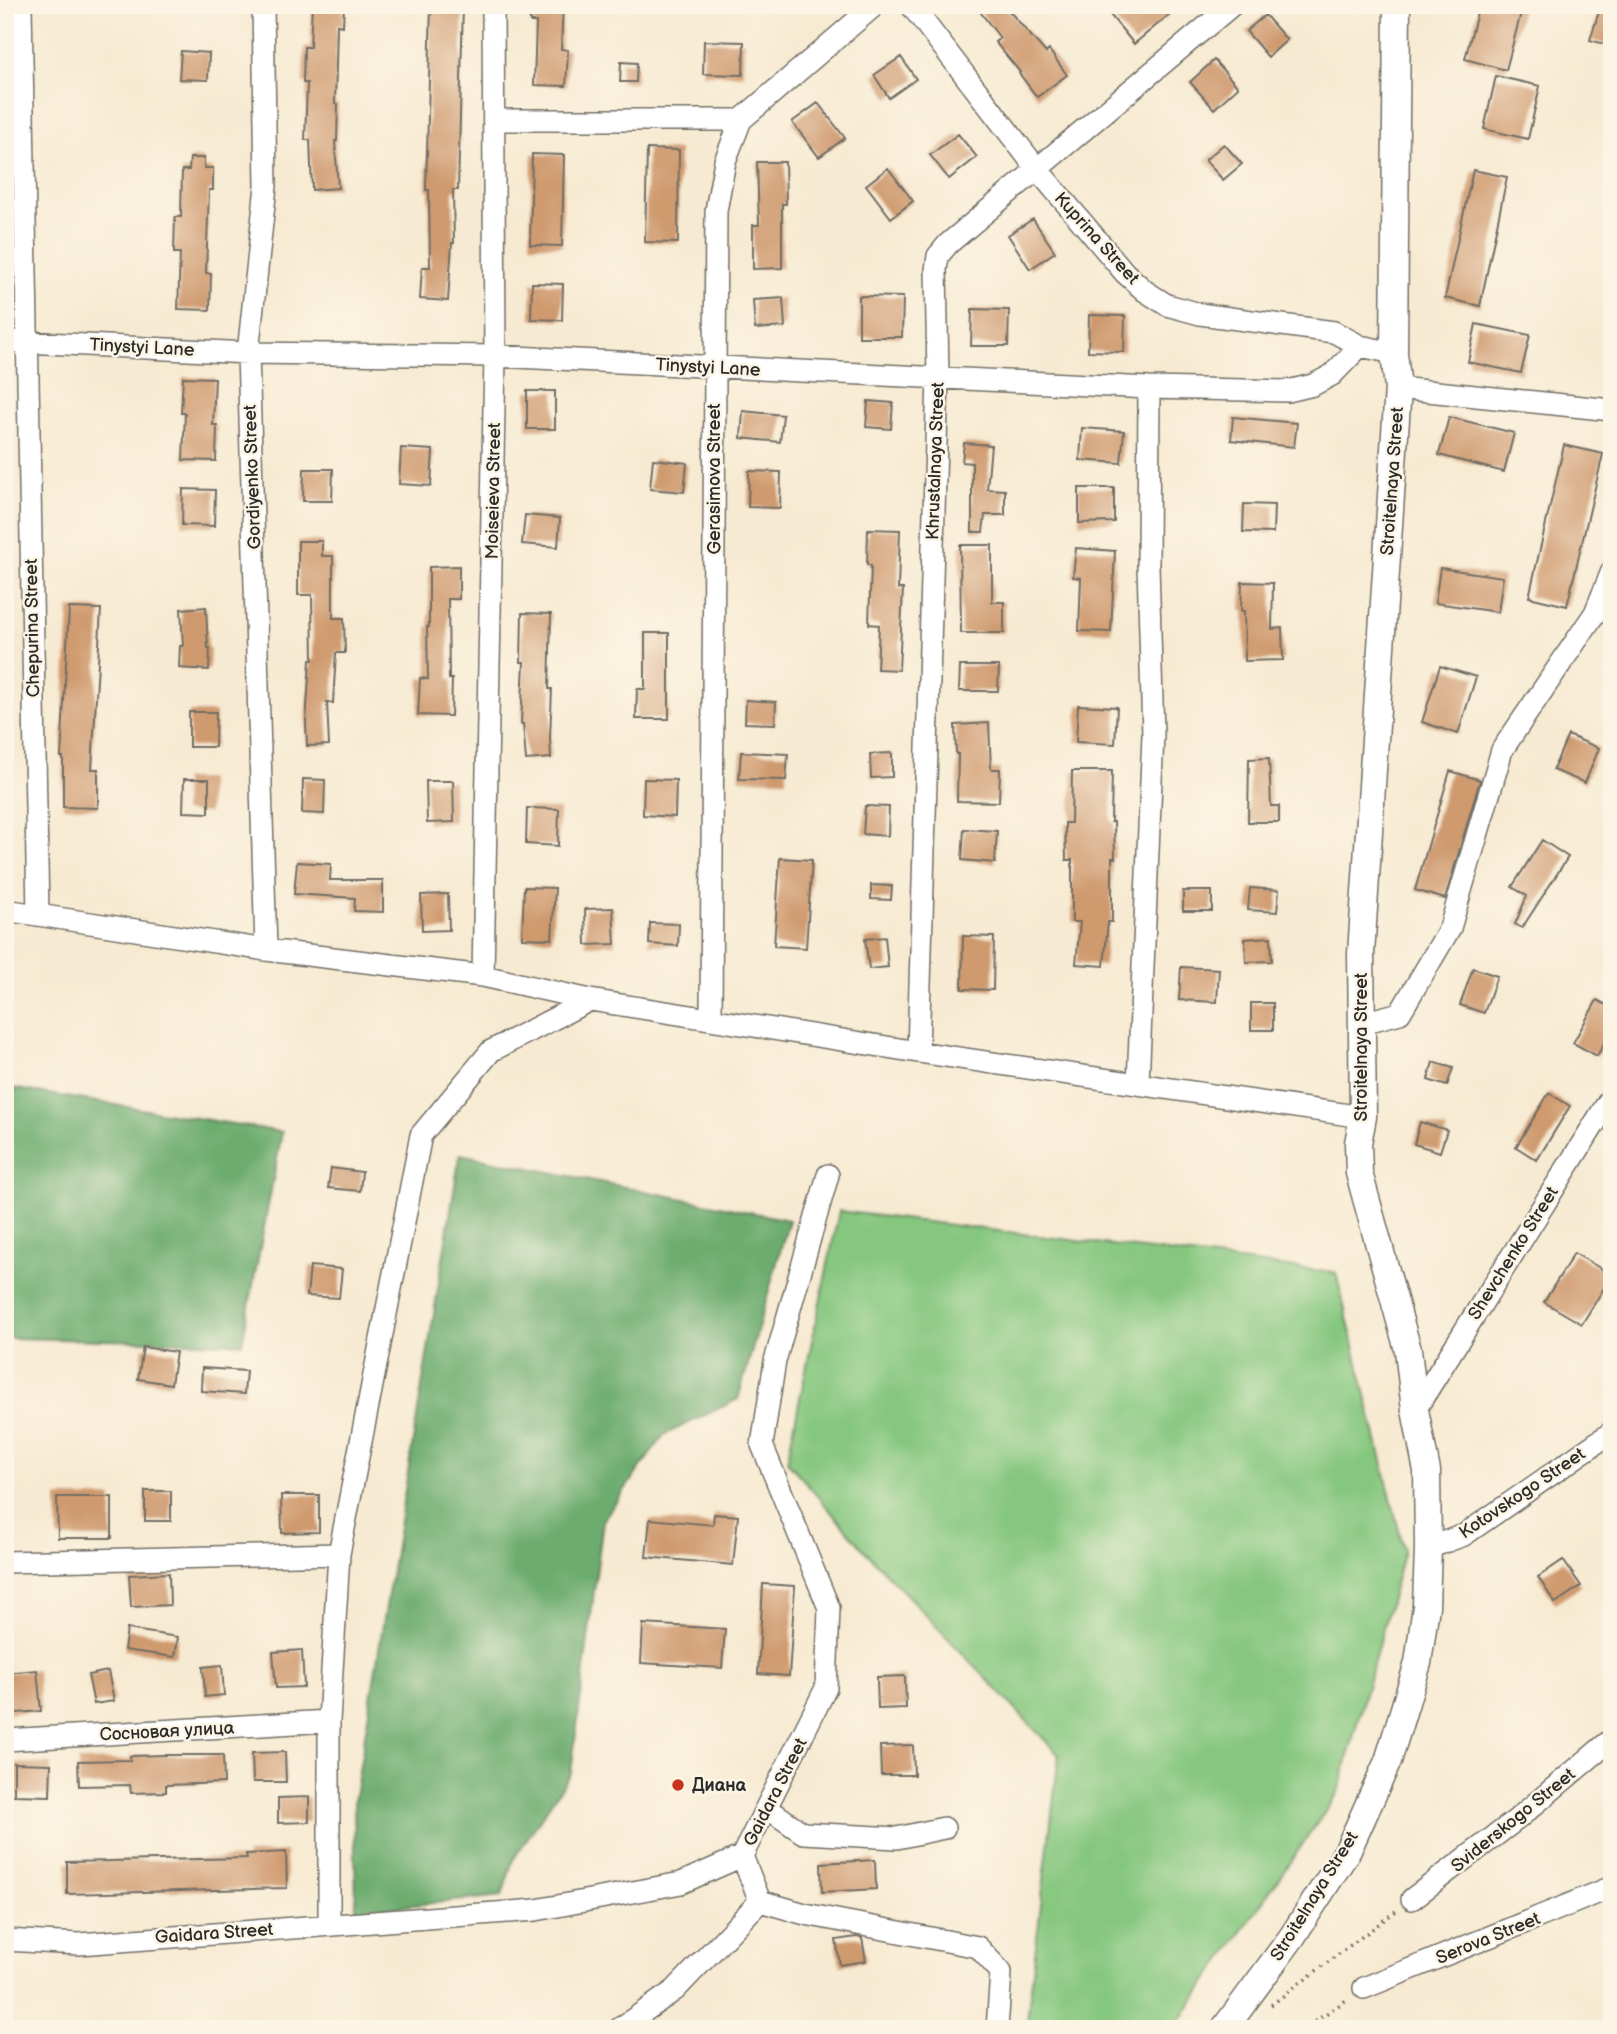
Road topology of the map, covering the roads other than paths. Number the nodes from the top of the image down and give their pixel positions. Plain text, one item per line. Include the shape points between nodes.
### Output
1 (21, 5) edge
2 (263, 5) edge
3 (493, 5) edge
4 (875, 5) edge
5 (911, 5) edge
6 (1232, 5) edge
7 (1396, 5) edge
8 (494, 120) junction
9 (741, 120) junction
10 (1037, 169) junction
11 (16, 341) edge
12 (1360, 346) junction
13 (248, 353) junction
14 (1395, 353) junction
15 (495, 356) junction
16 (715, 368) junction
17 (938, 376) junction
18 (1149, 387) junction
19 (1398, 388) junction
20 (1612, 410) edge
21 (1612, 571) edge
22 (6, 912) edge
23 (38, 915) junction
24 (266, 950) junction
25 (483, 976) junction
26 (590, 1000) junction
27 (711, 1018) junction
28 (1362, 1023) junction
29 (918, 1052) junction
30 (1138, 1083) junction
31 (1612, 1096) edge
32 (1363, 1118) junction
33 (828, 1175) dead end
34 (1415, 1410) junction
35 (1612, 1432) edge
36 (1428, 1548) junction
37 (339, 1554) junction
38 (5, 1562) edge
39 (329, 1721) junction
40 (1612, 1739) edge
41 (5, 1740) edge
42 (767, 1808) junction
43 (944, 1828) dead end
44 (742, 1856) junction
45 (1612, 1887) edge
46 (1412, 1899) road end
47 (760, 1900) junction
48 (329, 1924) junction
49 (5, 1940) edge
50 (1364, 1988) road end
51 (620, 2029) edge
52 (997, 2029) edge
53 (1224, 2029) edge

1 - 11 street, Chepurina Street
2 - 13 street, Gordiyenko Street via 266,186
3 - 8 street, Moiseieva Street
4 - 9 street, Gerasimova Street
5 - 10 street, Kuprina Street
6 - 10 street, Khrustalnaya Street
7 - 14 main road, Stroitelnaya Street
8 - 9 street
8 - 15 street, Moiseieva Street
9 - 16 street, Gerasimova Street via 724,161 716,211
10 - 12 street, Kuprina Street via 1125,273 1167,305 1200,314 1334,332
10 - 17 street, Khrustalnaya Street via 938,256
11 - 13 street, Tinystyi Lane
11 - 23 street, Chepurina Street
12 - 14 street
12 - 18 street, Tinystyi Lane via 1332,375 1288,391
13 - 15 street, Tinystyi Lane
13 - 24 street, Gordiyenko Street
14 - 19 main road, Stroitelnaya Street
15 - 16 street, Tinystyi Lane
15 - 25 street, Moiseieva Street
16 - 17 street, Tinystyi Lane
16 - 27 street, Gerasimova Street
17 - 18 street, Tinystyi Lane
17 - 29 street, Khrustalnaya Street
18 - 30 street via 1153,735
19 - 20 street
19 - 28 main road, Stroitelnaya Street via 1361,954
21 - 28 street via 1595,613 1502,750 1450,928 1400,1013
22 - 23 street
23 - 24 street
24 - 25 street
25 - 26 street
26 - 27 street
26 - 37 street via 491,1051 421,1135
27 - 29 street
28 - 32 main road, Stroitelnaya Street
29 - 30 street
30 - 32 street
31 - 34 street, Shevchenko Street
32 - 34 main road, Stroitelnaya Street via 1359,1173 1408,1350
33 - 42 street, Gaidara Street via 775,1361 762,1445 829,1608 826,1688
34 - 36 main road, Stroitelnaya Street via 1427,1471
35 - 36 street, Kotovskogo Street via 1464,1535
36 - 53 main road, Stroitelnaya Street via 1418,1663 1388,1761 1348,1850 1292,1937
37 - 38 street
37 - 39 street
39 - 41 street, Сосновая улица
39 - 48 street
40 - 46 street, Sviderskogo Street
42 - 43 street via 803,1833 897,1838
42 - 44 street, Gaidara Street
44 - 47 street
44 - 48 street, Gaidara Street via 681,1883 536,1910
45 - 50 street, Serova Street
47 - 51 street via 675,1990
47 - 52 street via 805,1914 978,1947 1001,1972
48 - 49 street, Gaidara Street via 79,1944

